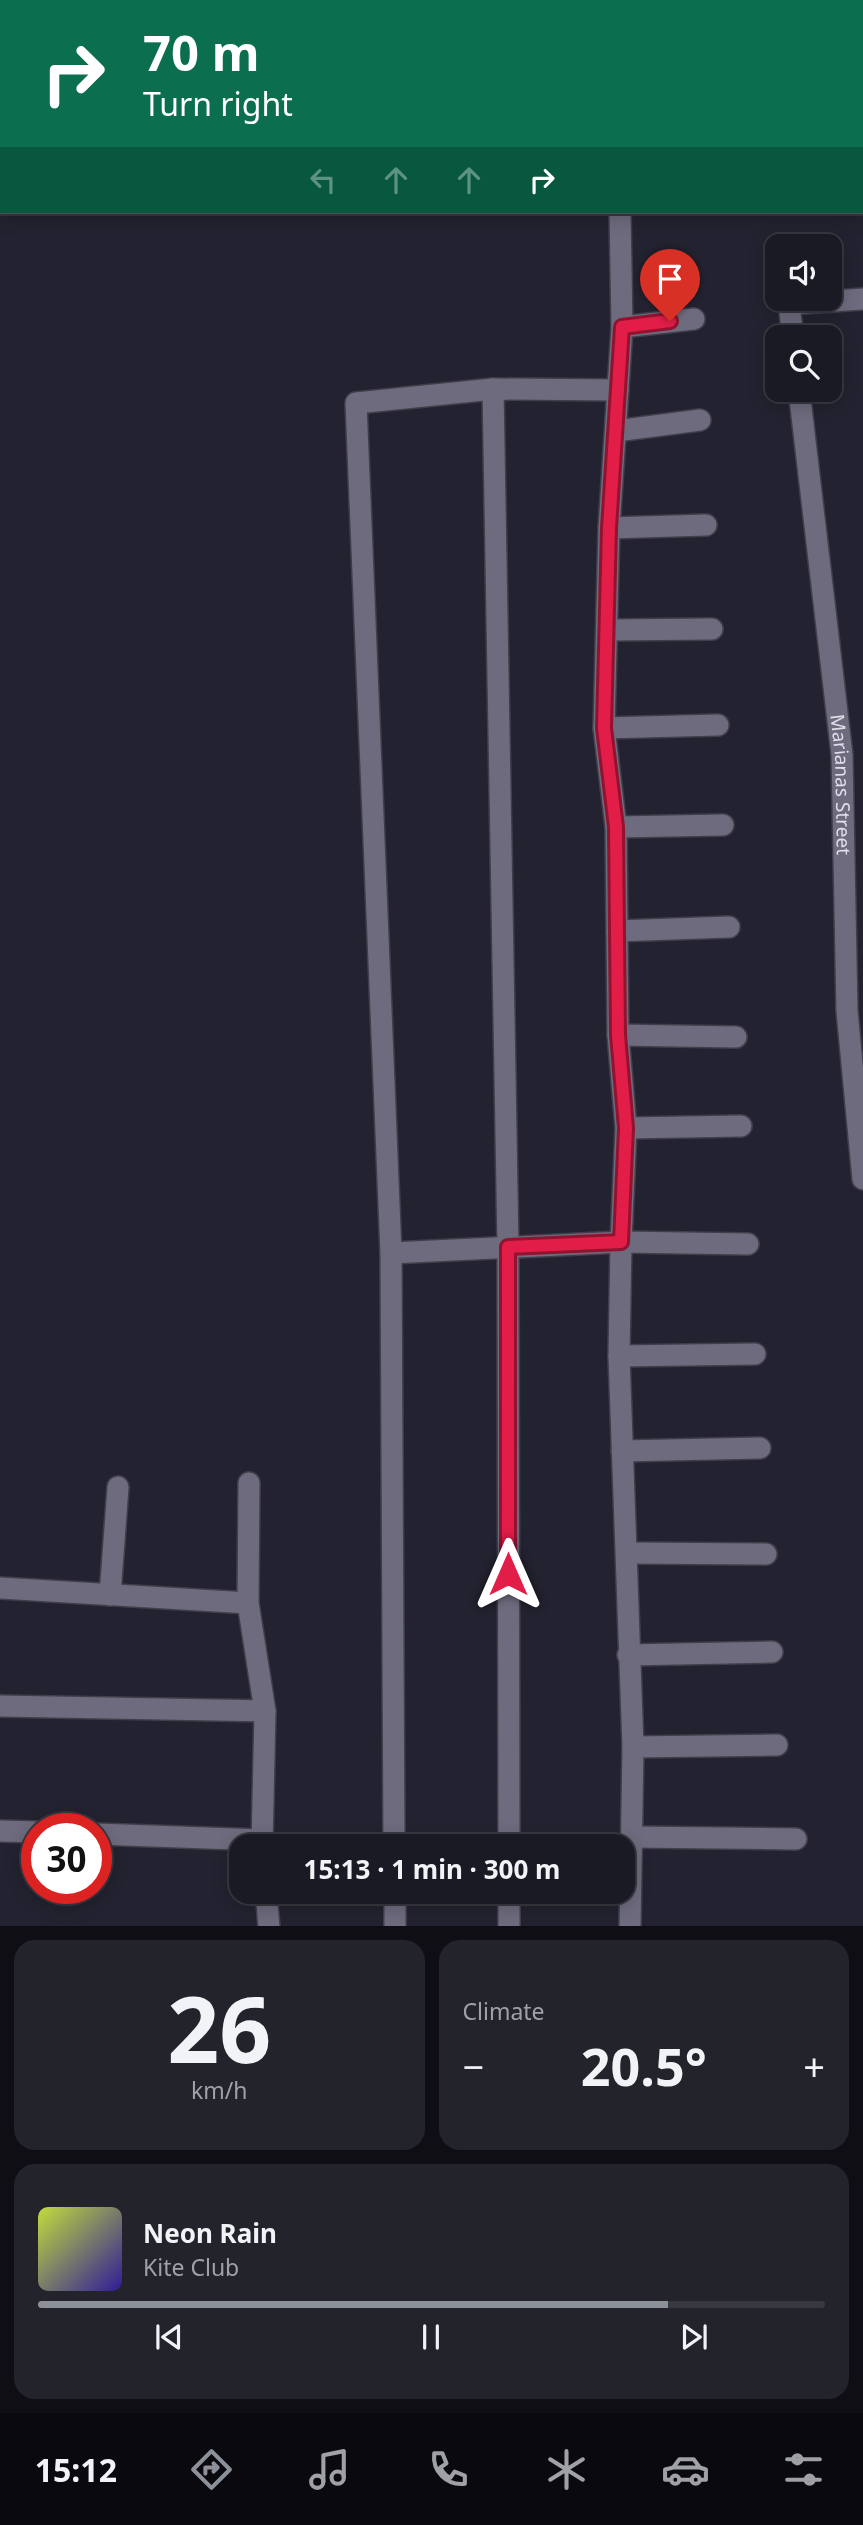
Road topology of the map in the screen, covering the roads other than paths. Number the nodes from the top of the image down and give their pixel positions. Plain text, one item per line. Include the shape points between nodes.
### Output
1 (620, 214) edge
2 (863, 299) edge
3 (694, 319) dead end
4 (791, 325) edge
5 (622, 327) junction
6 (494, 389) junction
7 (618, 390) junction
8 (801, 402) edge
9 (699, 420) dead end
10 (616, 431) junction
11 (706, 525) dead end
12 (609, 528) junction
13 (712, 629) dead end
14 (607, 630) junction
15 (718, 725) dead end
16 (604, 728) junction
17 (853, 754) edge
18 (723, 825) dead end
19 (616, 827) junction
20 (853, 887) edge
21 (729, 927) dead end
22 (617, 931) junction
23 (855, 1010) edge
24 (618, 1035) junction
25 (736, 1037) dead end
26 (741, 1126) dead end
27 (626, 1128) junction
28 (861, 1132) edge
29 (863, 1179) edge
30 (621, 1242) junction
31 (748, 1244) dead end
32 (508, 1247) junction
33 (391, 1253) junction
34 (755, 1354) dead end
35 (619, 1356) junction
36 (760, 1448) dead end
37 (622, 1451) junction
38 (249, 1483) dead end
39 (118, 1487) dead end
40 (627, 1553) junction
41 (766, 1554) dead end
42 (0, 1588) edge
43 (110, 1595) junction
44 (248, 1603) junction
45 (772, 1652) dead end
46 (628, 1655) junction
47 (0, 1706) edge
48 (265, 1711) junction
49 (777, 1745) dead end
50 (633, 1746) junction
51 (0, 1831) edge
52 (21, 1832) edge
53 (261, 1834) edge
54 (394, 1834) edge
55 (509, 1834) edge
56 (631, 1834) edge
57 (112, 1835) edge
58 (635, 1837) edge
59 (796, 1839) dead end
60 (229, 1841) edge
61 (267, 1904) edge
62 (395, 1904) edge
63 (509, 1904) edge
64 (630, 1904) edge
65 (269, 1926) edge
66 (395, 1926) edge
67 (509, 1926) edge
68 (630, 1926) edge

1 - 5 street
2 - 4 street via 789,304
3 - 5 street
5 - 7 street
6 - 7 street
6 - 32 street
6 - 33 street via 356,403
7 - 10 street
8 - 17 street, Marianas Street
9 - 10 street
10 - 12 street
11 - 12 street
12 - 14 street
13 - 14 street
14 - 16 street
15 - 16 street
16 - 19 street
17 - 20 street, Marianas Street
18 - 19 street
19 - 22 street
20 - 23 street, Marianas Street
21 - 22 street
22 - 24 street
23 - 28 street, Marianas Street
24 - 25 street
24 - 27 street
26 - 27 street
27 - 30 street
28 - 29 street, Marianas Street
30 - 31 street
30 - 32 street
30 - 35 street
32 - 33 street
32 - 55 street
33 - 54 street
34 - 35 street
35 - 37 street
36 - 37 street
37 - 40 street
38 - 44 street
39 - 43 street
40 - 41 street
40 - 46 street
42 - 43 street
43 - 44 street
44 - 48 street
45 - 46 street
46 - 50 street
47 - 48 street
48 - 53 street
49 - 50 street
50 - 56 street
51 - 52 street
57 - 60 street
58 - 59 street
61 - 65 street
62 - 66 street
63 - 67 street
64 - 68 street

